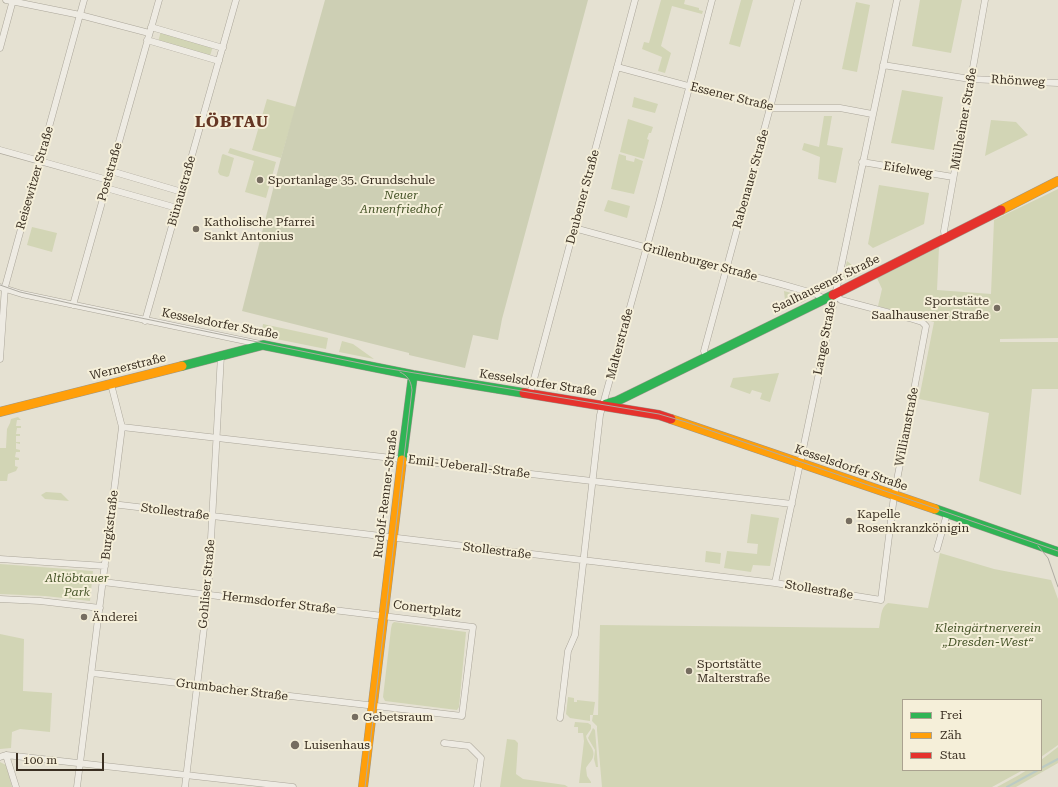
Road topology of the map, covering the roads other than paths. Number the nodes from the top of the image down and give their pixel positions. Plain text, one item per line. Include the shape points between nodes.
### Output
1 (11, 0) edge
2 (84, 0) edge
3 (159, 0) edge
4 (236, 0) edge
5 (635, 0) edge
6 (712, 0) edge
7 (798, 0) edge
8 (896, 0) edge
9 (985, 0) edge
10 (80, 15) junction
11 (149, 33) junction
12 (0, 48) edge
13 (223, 48) junction
14 (219, 60) junction
15 (883, 65) junction
16 (617, 67) junction
17 (970, 79) junction
18 (1058, 83) edge
19 (689, 86) junction
20 (770, 108) junction
21 (872, 114) junction
22 (0, 150) edge
23 (40, 161) junction
24 (862, 162) junction
25 (110, 171) junction
26 (954, 177) junction
27 (108, 180) junction
28 (1058, 181) edge
29 (106, 188) junction
30 (182, 192) junction
31 (177, 208) junction
32 (574, 228) junction
33 (945, 238) junction
34 (646, 248) junction
35 (725, 270) junction
36 (2, 288) edge
37 (834, 294) junction
38 (824, 299) junction
39 (73, 305) junction
40 (145, 321) junction
41 (263, 345) junction
42 (221, 355) junction
43 (706, 357) junction
44 (0, 359) edge
45 (413, 375) junction
46 (111, 384) junction
47 (530, 394) junction
48 (603, 405) junction
49 (0, 412) edge
50 (122, 427) junction
51 (217, 438) junction
52 (402, 459) junction
53 (800, 463) junction
54 (592, 481) junction
55 (894, 496) junction
56 (112, 504) junction
57 (792, 504) junction
58 (947, 514) junction
59 (213, 516) junction
60 (392, 538) junction
61 (937, 549) dead end
62 (1058, 552) edge
63 (0, 559) edge
64 (583, 561) junction
65 (105, 566) junction
66 (103, 582) junction
67 (775, 583) junction
68 (208, 594) junction
69 (0, 599) edge
70 (881, 600) joint
71 (100, 608) junction
72 (383, 615) junction
73 (92, 673) junction
74 (197, 685) junction
75 (372, 706) junction
76 (560, 718) dead end
77 (444, 743) dead end
78 (3, 756) edge
79 (80, 762) junction
80 (187, 774) junction
81 (16, 787) edge
82 (77, 787) edge
83 (185, 787) edge
84 (293, 787) edge
85 (363, 787) edge
86 (477, 787) edge

1 - 10 street
1 - 12 street
2 - 10 street, Reisewitzer Straße
3 - 11 street, Poststraße
4 - 13 street
5 - 16 street, Deubener Straße
6 - 19 street, Malterstraße
7 - 20 street, Rabenauer Straße
8 - 15 street, Lange Straße
9 - 17 street, Mülheimer Straße
10 - 11 street
10 - 23 street, Reisewitzer Straße
11 - 13 street
11 - 14 street
11 - 25 street, Poststraße
13 - 14 street, Bünaustraße
14 - 30 street, Bünaustraße
15 - 17 street, Rhönweg
15 - 21 street, Lange Straße
16 - 19 street, Essener Straße
16 - 32 street, Deubener Straße
17 - 18 street, Rhönweg
17 - 26 street, Mülheimer Straße
19 - 20 street, Essener Straße
19 - 34 street, Malterstraße
20 - 21 street, Essener Straße via 840,108
20 - 35 street, Rabenauer Straße
21 - 24 street, Lange Straße
22 - 23 street
23 - 27 street
23 - 36 street, Reisewitzer Straße
24 - 26 street, Eifelweg
24 - 37 street, Lange Straße
25 - 27 street, Poststraße
25 - 30 street
26 - 33 street, Mülheimer Straße via 944,231
27 - 29 street, Poststraße
28 - 33 street, Saalhausener Straße
29 - 31 street
29 - 39 street, Poststraße
30 - 31 street, Bünaustraße
31 - 40 street, Bünaustraße
32 - 34 street, Grillenburger Straße
32 - 47 street, Deubener Straße
33 - 37 street, Saalhausener Straße
34 - 35 street, Grillenburger Straße
34 - 48 street, Malterstraße
35 - 38 street, Grillenburger Straße via 816,294
35 - 43 street, Rabenauer Straße via 704,351
36 - 39 street, Kesselsdorfer Straße
36 - 44 street, Reisewitzer Straße
37 - 38 street, Saalhausener Straße
37 - 53 street, Lange Straße
37 - 55 street, Williamstraße via 841,300 909,318 926,326
38 - 43 street, Saalhausener Straße
39 - 40 street, Kesselsdorfer Straße
40 - 41 street, Kesselsdorfer Straße
41 - 42 street, Wernerstraße
41 - 45 street, Kesselsdorfer Straße
42 - 46 street, Wernerstraße
42 - 51 street, Gohliser Straße
43 - 48 street, Saalhausener Straße via 617,401
45 - 47 street, Kesselsdorfer Straße
45 - 52 street, Rudolf-Renner-Straße
46 - 49 street, Wernerstraße
46 - 50 street, Burgkstraße
47 - 48 street, Kesselsdorfer Straße
48 - 53 street, Kesselsdorfer Straße via 659,415
48 - 54 street, Malterstraße
50 - 51 street, Emil-Ueberall-Straße
50 - 56 street, Burgkstraße
51 - 52 street, Emil-Ueberall-Straße
51 - 59 street, Gohliser Straße
52 - 54 street, Emil-Ueberall-Straße
52 - 60 street, Rudolf-Renner-Straße
53 - 55 street, Kesselsdorfer Straße
53 - 57 street, Lange Straße
54 - 57 street, Emil-Ueberall-Straße
54 - 64 street, Malterstraße
55 - 58 street, Kesselsdorfer Straße
55 - 70 street, Williamstraße
56 - 59 street, Stollestraße
56 - 65 street, Burgkstraße
57 - 67 street, Lange Straße
58 - 61 street
58 - 62 street, Kesselsdorfer Straße
59 - 60 street, Stollestraße
59 - 68 street, Gohliser Straße
60 - 64 street, Stollestraße
60 - 72 street, Rudolf-Renner-Straße
63 - 65 street
64 - 67 street, Stollestraße
64 - 76 street, Malterstraße via 575,635 568,651
65 - 66 street, Burgkstraße
66 - 68 street, Hermsdorfer Straße
66 - 71 street, Burgkstraße
67 - 70 street, Stollestraße
68 - 72 street, Hermsdorfer Straße
68 - 74 street, Gohliser Straße
69 - 71 street
71 - 73 street, Burgkstraße
72 - 75 street, Conertplatz
72 - 75 street, Conertplatz via 473,626 470,652 462,716
73 - 74 street, Grumbacher Straße
73 - 79 street, Burgkstraße
74 - 75 street, Grumbacher Straße
74 - 80 street, Gohliser Straße
75 - 85 street
77 - 86 street via 469,746 481,758
78 - 79 street
78 - 81 street
79 - 80 street
79 - 82 street, Burgkstraße
80 - 83 street, Gohliser Straße
80 - 84 street

